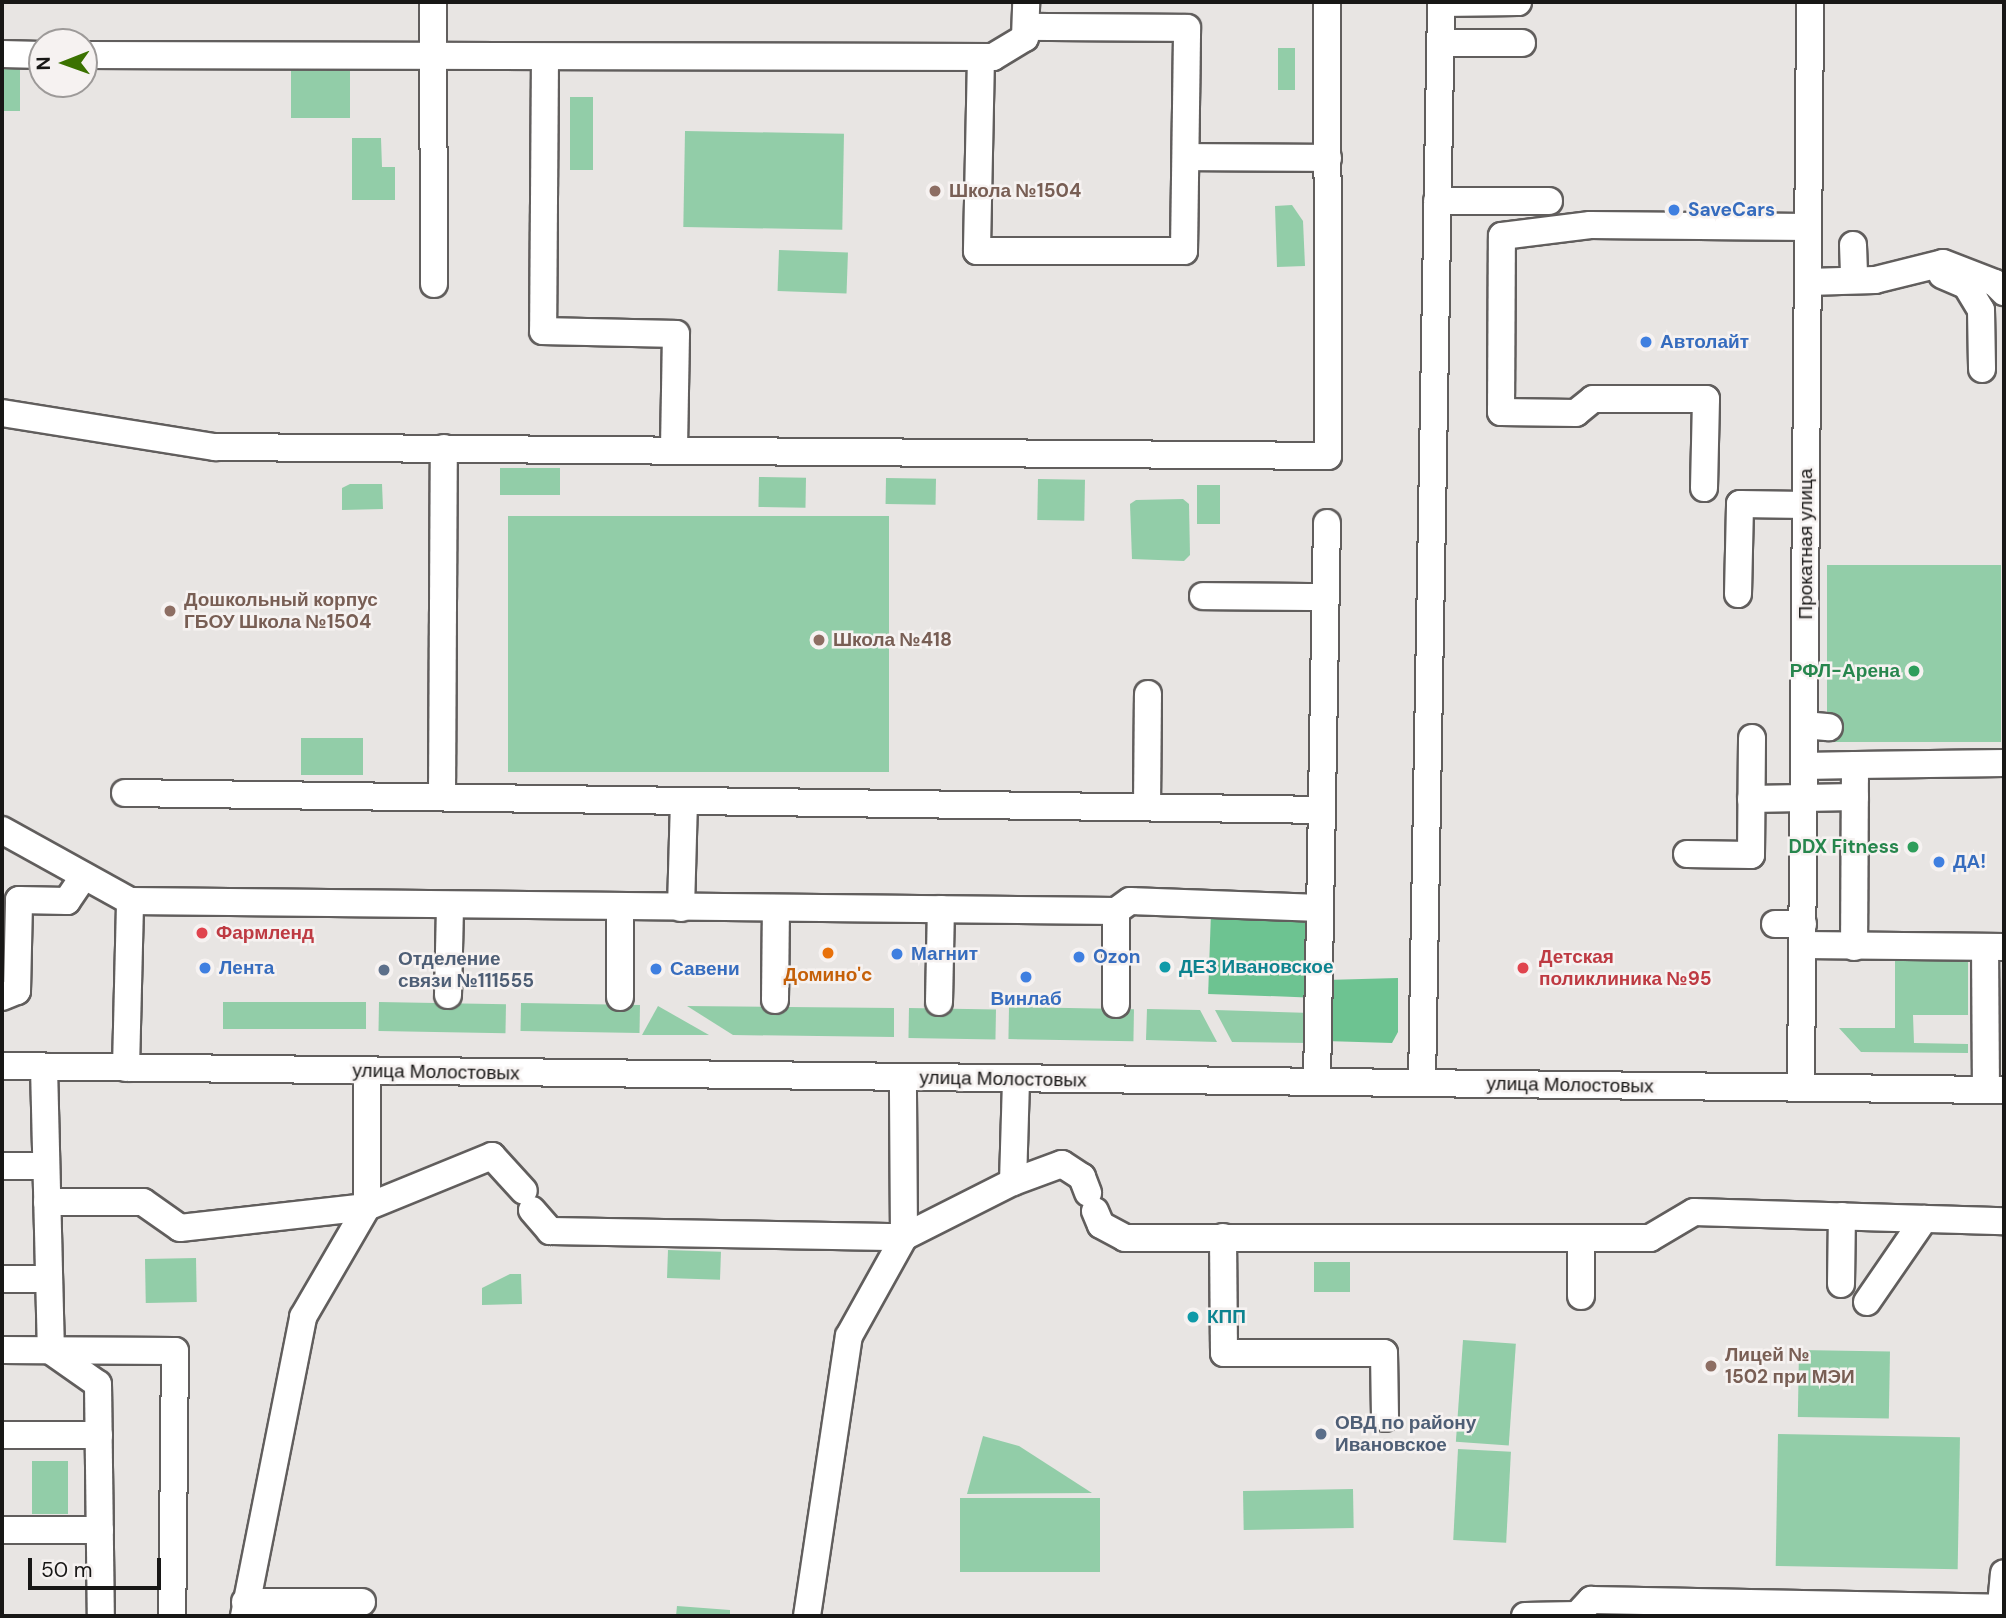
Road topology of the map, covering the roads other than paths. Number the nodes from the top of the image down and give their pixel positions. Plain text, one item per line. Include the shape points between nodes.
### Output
1 (433, 2) edge
2 (1327, 2) edge
3 (1486, 2) edge
4 (1518, 2) edge
5 (1810, 2) edge
6 (1441, 3) edge
7 (1026, 14) edge
8 (1440, 43) junction
9 (1522, 43) dead end
10 (2, 54) edge
11 (28, 55) edge
12 (433, 56) junction
13 (98, 57) edge
14 (545, 57) junction
15 (981, 57) junction
16 (1186, 157) junction
17 (1328, 158) junction
18 (1437, 201) junction
19 (1549, 201) dead end
20 (1808, 227) junction
21 (1853, 245) dead end
22 (1902, 270) junction
23 (1854, 280) junction
24 (1808, 282) junction
25 (434, 284) dead end
26 (2004, 292) edge
27 (1982, 369) dead end
28 (2, 413) edge
29 (674, 447) junction
30 (444, 448) junction
31 (1704, 488) dead end
32 (1806, 505) junction
33 (1327, 523) dead end
34 (1738, 593) dead end
35 (1203, 596) dead end
36 (1326, 597) junction
37 (1148, 694) dead end
38 (1752, 738) dead end
39 (2004, 763) edge
40 (1855, 765) junction
41 (1804, 766) junction
42 (125, 793) dead end
43 (442, 797) junction
44 (1804, 797) junction
45 (1855, 797) junction
46 (1751, 799) junction
47 (684, 801) junction
48 (1147, 807) junction
49 (1322, 810) junction
50 (2, 830) edge
51 (1687, 854) dead end
52 (84, 876) junction
53 (10, 900) edge
54 (130, 901) junction
55 (450, 905) junction
56 (620, 907) junction
57 (681, 908) junction
58 (776, 908) junction
59 (1320, 908) junction
60 (941, 909) junction
61 (1116, 911) junction
62 (1774, 924) dead end
63 (1803, 934) junction
64 (1854, 947) junction
65 (1995, 947) edge
66 (448, 995) dead end
67 (2, 998) edge
68 (620, 998) dead end
69 (775, 1000) dead end
70 (939, 1002) dead end
71 (1116, 1004) dead end
72 (2, 1066) edge
73 (44, 1067) junction
74 (126, 1068) junction
75 (367, 1071) junction
76 (903, 1078) junction
77 (1016, 1079) junction
78 (1317, 1082) junction
79 (1422, 1083) junction
80 (1801, 1087) junction
81 (1995, 1089) edge
82 (2, 1166) edge
83 (46, 1166) junction
84 (1013, 1182) junction
85 (47, 1202) junction
86 (367, 1207) junction
87 (1842, 1216) junction
88 (1924, 1219) junction
89 (2004, 1221) edge
90 (904, 1237) junction
91 (1223, 1237) junction
92 (1581, 1238) junction
93 (2, 1279) edge
94 (49, 1279) junction
95 (1841, 1284) dead end
96 (1581, 1296) dead end
97 (1867, 1302) dead end
98 (2, 1350) edge
99 (51, 1350) junction
100 (1385, 1418) dead end
101 (2, 1435) edge
102 (99, 1435) junction
103 (2, 1530) edge
104 (100, 1530) junction
105 (2004, 1573) edge
106 (362, 1602) dead end
107 (244, 1609) edge
108 (2000, 1612) edge
109 (101, 1616) edge
110 (172, 1616) edge
111 (807, 1616) edge
112 (1525, 1616) edge

1 - 12 street
2 - 17 street
3 - 4 street
3 - 6 street
5 - 20 street, Прокатная улица
6 - 8 street
7 - 15 street via 1025,38 1012,50
7 - 16 street via 1187,28
8 - 9 street
8 - 18 street
10 - 11 street
12 - 13 street via 174,67
12 - 14 street
12 - 25 street
14 - 15 street
14 - 29 street via 543,331 676,334
15 - 16 street via 978,251 1184,251
16 - 17 street
17 - 29 street via 1328,456
18 - 19 street
18 - 79 street
20 - 24 street, Прокатная улица
20 - 31 street via 1590,225 1502,236 1501,412 1576,413 1593,399 1706,399
21 - 23 street
22 - 23 street
22 - 26 street via 1943,257
22 - 27 street via 1946,276 1966,285 1981,310
23 - 24 street
24 - 32 street, Прокатная улица via 1817,443
28 - 30 street via 215,447
29 - 30 street
30 - 43 street
32 - 34 street via 1740,504
32 - 41 street, Прокатная улица via 1816,615 1817,726
33 - 36 street
35 - 36 street
36 - 49 street
37 - 48 street
38 - 46 street
39 - 40 street
40 - 41 street
40 - 45 street
41 - 44 street, Прокатная улица
42 - 43 street
43 - 47 street
44 - 45 street
44 - 46 street
44 - 63 street, Прокатная улица
45 - 64 street
46 - 51 street via 1751,855
47 - 48 street
47 - 57 street
48 - 49 street
49 - 59 street
50 - 52 street
52 - 53 street via 68,901
52 - 54 street
53 - 67 street via 18,991
54 - 55 street
54 - 74 street
55 - 56 street
55 - 66 street
56 - 57 street
56 - 68 street
57 - 58 street
58 - 60 street
58 - 69 street
59 - 61 street via 1130,901
59 - 78 street
60 - 61 street
60 - 70 street
61 - 71 street
62 - 63 street
63 - 64 street
63 - 80 street, Прокатная улица
64 - 65 street
65 - 81 street
72 - 73 street, улица Молостовых
73 - 74 street, улица Молостовых
73 - 83 street
74 - 75 street, улица Молостовых
75 - 76 street, улица Молостовых
75 - 86 street
76 - 77 street, улица Молостовых
76 - 90 street
77 - 78 street, улица Молостовых
77 - 84 street
78 - 79 street, улица Молостовых
79 - 80 street, улица Молостовых
80 - 81 street, улица Молостовых
82 - 83 street
83 - 85 street
84 - 90 street
84 - 91 street via 1062,1164 1082,1177 1101,1225 1125,1238
85 - 86 street via 144,1202 180,1228
85 - 94 street
86 - 90 street via 492,1156 550,1231
86 - 107 street via 303,1317
87 - 88 street
87 - 92 street via 1694,1212 1650,1238
87 - 95 street
88 - 89 street
88 - 97 street
90 - 111 street via 849,1336
91 - 92 street
91 - 100 street via 1224,1353 1384,1353
92 - 96 street
93 - 94 street
94 - 99 street
98 - 99 street
99 - 102 street via 98,1384
99 - 110 street via 175,1350
101 - 102 street
102 - 104 street
103 - 104 street
104 - 109 street
105 - 108 street
106 - 107 street
108 - 112 street via 1591,1600 1577,1615

